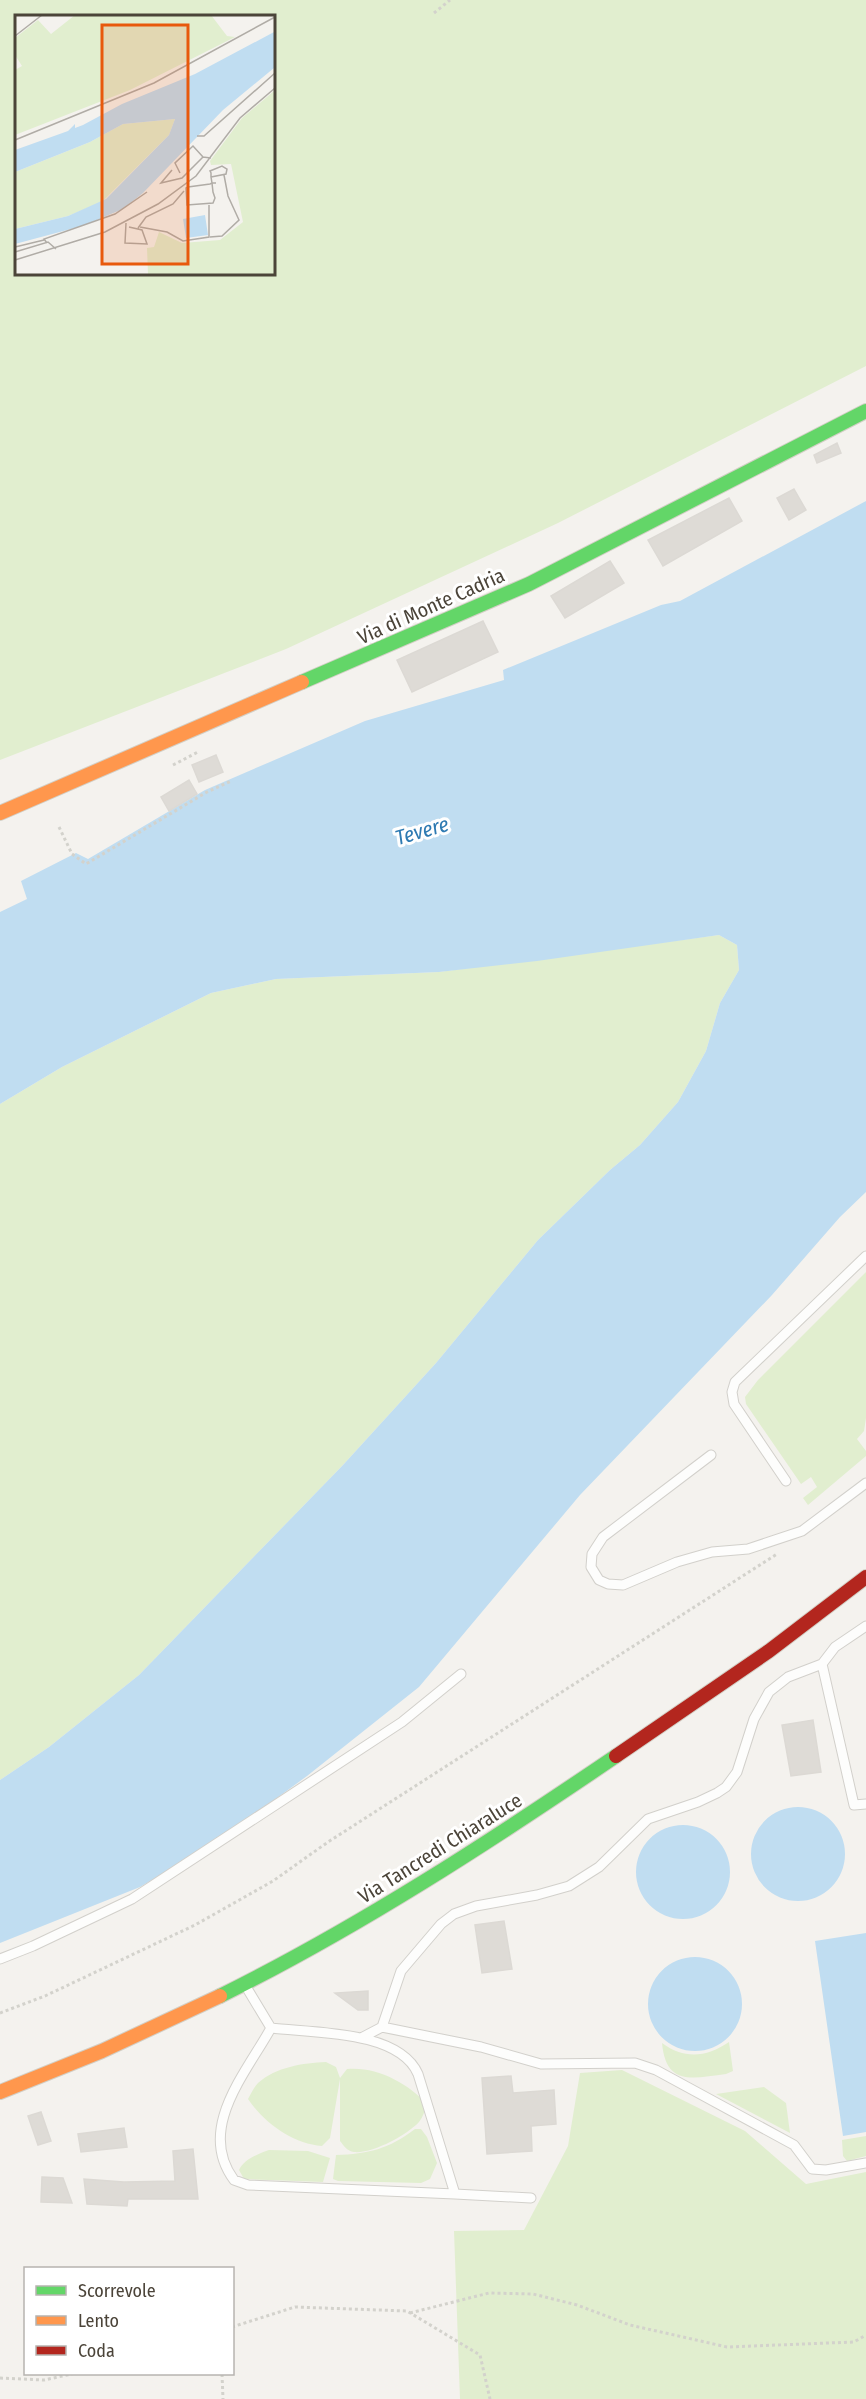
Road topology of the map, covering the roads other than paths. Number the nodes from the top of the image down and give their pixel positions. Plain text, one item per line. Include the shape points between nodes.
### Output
1 (866, 411) edge
2 (0, 813) edge
3 (866, 1256) edge
4 (711, 1455) dead end
5 (786, 1481) dead end
6 (866, 1483) edge
7 (866, 1577) edge
8 (866, 1626) edge
9 (822, 1664) junction
10 (460, 1674) dead end
11 (866, 1804) edge
12 (0, 1959) edge
13 (245, 1985) junction
14 (382, 2027) junction
15 (271, 2028) junction
16 (361, 2038) junction
17 (0, 2092) edge
18 (866, 2163) edge
19 (455, 2194) junction
20 (531, 2198) dead end

1 - 2 street, Via di Monte Cadria via 529,584
3 - 5 lane via 735,1382 734,1404
4 - 6 lane via 603,1536 591,1554 591,1567 599,1580 623,1585 677,1562 782,1539 802,1531
7 - 13 street, Via Tancredi Chiaraluce via 718,1687 478,1848 393,1902
8 - 9 lane via 835,1647
9 - 11 lane via 854,1805
9 - 14 lane via 789,1677 769,1692 754,1719 737,1772 717,1793 648,1819 599,1867 569,1886 476,1906 441,1924 401,1971
10 - 12 lane via 402,1722 132,1899
13 - 15 lane
13 - 17 street, Via Tancredi Chiaraluce via 118,2044
14 - 16 lane
14 - 18 lane via 541,2064 635,2063 656,2070 794,2145 812,2169
15 - 16 lane
15 - 19 lane via 228,2103 220,2127 223,2158 234,2180 248,2185
16 - 19 lane via 403,2054 416,2067
19 - 20 lane

